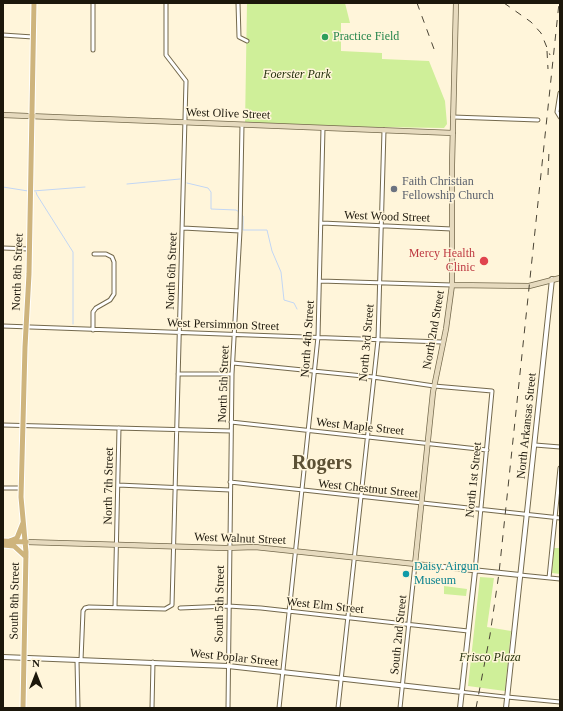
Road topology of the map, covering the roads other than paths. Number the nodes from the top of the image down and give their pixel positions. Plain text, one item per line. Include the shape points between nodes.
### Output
1 (34, 3) edge
2 (94, 3) edge
3 (166, 3) edge
4 (238, 3) edge
5 (456, 3) edge
6 (3, 36) edge
7 (34, 37) junction
8 (248, 41) dead end
9 (93, 50) dead end
10 (560, 94) edge
11 (3, 115) edge
12 (32, 116) junction
13 (453, 117) junction
14 (560, 117) edge
15 (538, 120) dead end
16 (185, 122) junction
17 (242, 125) junction
18 (323, 128) junction
19 (384, 130) junction
20 (453, 133) junction
21 (322, 223) junction
22 (382, 227) junction
23 (183, 228) junction
24 (452, 229) junction
25 (240, 231) junction
26 (3, 248) edge
27 (30, 250) junction
28 (94, 254) dead end
29 (560, 278) edge
30 (552, 279) junction
31 (320, 281) junction
32 (381, 284) junction
33 (452, 285) junction
34 (3, 326) edge
35 (26, 328) junction
36 (93, 330) junction
37 (179, 334) junction
38 (235, 335) junction
39 (318, 337) junction
40 (378, 340) junction
41 (442, 342) junction
42 (233, 363) junction
43 (315, 372) junction
44 (178, 374) junction
45 (232, 374) junction
46 (373, 377) junction
47 (434, 386) junction
48 (232, 422) junction
49 (3, 425) edge
50 (22, 426) junction
51 (119, 428) junction
52 (177, 430) junction
53 (231, 431) junction
54 (308, 431) junction
55 (368, 437) junction
56 (428, 443) junction
57 (535, 445) junction
58 (560, 447) edge
59 (487, 450) junction
60 (560, 468) edge
61 (230, 482) junction
62 (118, 485) junction
63 (175, 487) junction
64 (3, 488) edge
65 (21, 488) junction
66 (230, 490) junction
67 (302, 492) junction
68 (361, 498) junction
69 (421, 504) junction
70 (480, 510) junction
71 (527, 514) junction
72 (555, 517) junction
73 (560, 518) edge
74 (23, 522) junction
75 (3, 541) edge
76 (10, 541) junction
77 (26, 542) junction
78 (117, 544) junction
79 (3, 545) edge
80 (174, 546) junction
81 (230, 548) junction
82 (296, 551) junction
83 (26, 557) junction
84 (354, 558) junction
85 (415, 564) junction
86 (474, 571) junction
87 (520, 575) junction
88 (549, 578) junction
89 (560, 579) edge
90 (228, 606) junction
91 (115, 607) junction
92 (180, 608) dead end
93 (290, 611) junction
94 (348, 617) junction
95 (409, 624) junction
96 (468, 631) junction
97 (3, 657) edge
98 (24, 657) junction
99 (79, 660) junction
100 (153, 662) junction
101 (228, 666) junction
102 (283, 673) junction
103 (341, 679) junction
104 (402, 686) junction
105 (462, 692) junction
106 (507, 697) junction
107 (560, 702) edge
108 (23, 708) edge
109 (78, 708) edge
110 (152, 708) edge
111 (228, 708) edge
112 (279, 708) edge
113 (338, 708) edge
114 (400, 708) edge
115 (460, 708) edge
116 (506, 708) edge

1 - 7 main road, North 8th Street
2 - 9 street
3 - 16 street, North 6th Street via 166,55 186,82
4 - 8 street via 239,37
5 - 13 main road, North 2nd Street
6 - 7 street
7 - 12 main road, North 8th Street
10 - 14 street
11 - 12 main road, West Olive Street
12 - 16 main road, West Olive Street
12 - 27 main road, North 8th Street
13 - 15 street
13 - 20 main road, North 2nd Street
16 - 17 main road, West Olive Street
16 - 23 street, North 6th Street
17 - 18 main road, West Olive Street
17 - 25 street, North 5th Street
18 - 19 main road, West Olive Street
18 - 21 street, North 4th Street
19 - 20 main road, West Olive Street
19 - 22 street, North 3rd Street
20 - 24 main road, North 2nd Street
21 - 22 street, West Wood Street
21 - 31 street, North 4th Street
22 - 24 street, West Wood Street
22 - 32 street, North 3rd Street
23 - 25 street
23 - 37 street, North 6th Street
24 - 33 main road, North 2nd Street
25 - 38 street, North 5th Street
26 - 27 street
27 - 35 main road, North 8th Street
28 - 36 street via 112,257 114,294 93,312
29 - 30 main road
30 - 33 main road via 529,286
30 - 57 street, North Arkansas Street
31 - 32 street
31 - 39 street, North 4th Street
32 - 33 street
32 - 40 street, North 3rd Street
33 - 41 main road, North 2nd Street
34 - 35 street, West Persimmon Street
35 - 36 street, West Persimmon Street
35 - 50 main road, North 8th Street
36 - 37 street, West Persimmon Street
37 - 38 street, West Persimmon Street
37 - 44 street, North 6th Street
38 - 39 street, West Persimmon Street
38 - 42 street, North 5th Street
39 - 40 street, West Persimmon Street
39 - 43 street, North 4th Street
40 - 41 street, West Persimmon Street
40 - 46 street, North 3rd Street
41 - 47 main road, North 2nd Street
42 - 43 street
42 - 45 street, North 5th Street
43 - 46 street
43 - 54 street, North 4th Street
44 - 45 street
44 - 52 street, North 6th Street
45 - 48 street, North 5th Street
46 - 47 street
46 - 55 street, North 3rd Street
47 - 56 main road, North 2nd Street
47 - 59 street, North 1st Street via 492,391
48 - 53 street, North 5th Street
48 - 54 street, West Maple Street
49 - 50 street
50 - 51 street
50 - 65 main road, North 8th Street
51 - 52 street
51 - 62 street, North 7th Street
52 - 53 street
52 - 63 street, North 6th Street
53 - 61 street, North 5th Street
54 - 55 street, West Maple Street
54 - 67 street, North 4th Street
55 - 56 street, West Maple Street
55 - 68 street, North 3rd Street
56 - 59 street, West Maple Street
56 - 69 main road, North 2nd Street
57 - 58 street
57 - 71 street, North Arkansas Street
59 - 70 street, North 1st Street
60 - 72 street
61 - 66 street, North 5th Street
61 - 67 street, West Chestnut Street
62 - 63 street
62 - 78 street, North 7th Street
63 - 66 street
63 - 80 street, North 6th Street
64 - 65 street
65 - 74 main road, North 8th Street
66 - 81 street, North 5th Street
67 - 68 street, West Chestnut Street
67 - 82 street, North 4th Street
68 - 69 street, West Chestnut Street
68 - 84 street, North 3rd Street
69 - 70 street, West Chestnut Street
69 - 85 main road, North 2nd Street
70 - 71 street, West Chestnut Street
70 - 86 street, North 1st Street
71 - 72 street, West Chestnut Street
71 - 87 street, North Arkansas Street
72 - 73 street, West Chestnut Street
72 - 88 street
74 - 76 main road via 17,538
74 - 77 main road, North 8th Street
75 - 76 main road, West Walnut Street
76 - 77 main road, West Walnut Street
77 - 78 main road, West Walnut Street
77 - 83 main road, South 8th Street
78 - 80 main road, West Walnut Street
78 - 91 street, North 7th Street
79 - 83 main road via 14,546
80 - 81 main road, West Walnut Street
80 - 91 street, North 6th Street via 172,605 165,609
81 - 82 main road, West Walnut Street
81 - 90 street, South 5th Street
82 - 84 main road, West Walnut Street
82 - 93 street, North 4th Street
83 - 98 main road, South 8th Street
84 - 85 main road, West Walnut Street
84 - 94 street, North 3rd Street
85 - 86 street, West Walnut Street
85 - 95 street, South 2nd Street
86 - 87 street, West Walnut Street
86 - 96 street
87 - 88 street
87 - 106 street, North Arkansas Street
88 - 89 street
90 - 92 street, West Elm Street
90 - 93 street, West Elm Street
90 - 101 street, South 5th Street
91 - 99 street via 85,608
93 - 94 street, West Elm Street
93 - 102 street, North 4th Street
94 - 95 street, West Elm Street
94 - 103 street, North 3rd Street
95 - 96 street, West Elm Street
95 - 104 street, South 2nd Street
96 - 105 street
97 - 98 street, West Poplar Street
98 - 99 street, West Poplar Street
98 - 108 main road, South 8th Street
99 - 100 street, West Poplar Street
99 - 109 street
100 - 101 street, West Poplar Street
100 - 110 street
101 - 102 street, West Poplar Street
101 - 111 street, South 5th Street
102 - 103 street, West Poplar Street
102 - 112 street, North 4th Street
103 - 104 street, West Poplar Street
103 - 113 street, North 3rd Street
104 - 105 street, West Poplar Street
104 - 114 street, South 2nd Street
105 - 106 street
105 - 115 street
106 - 107 street
106 - 116 street, North Arkansas Street

